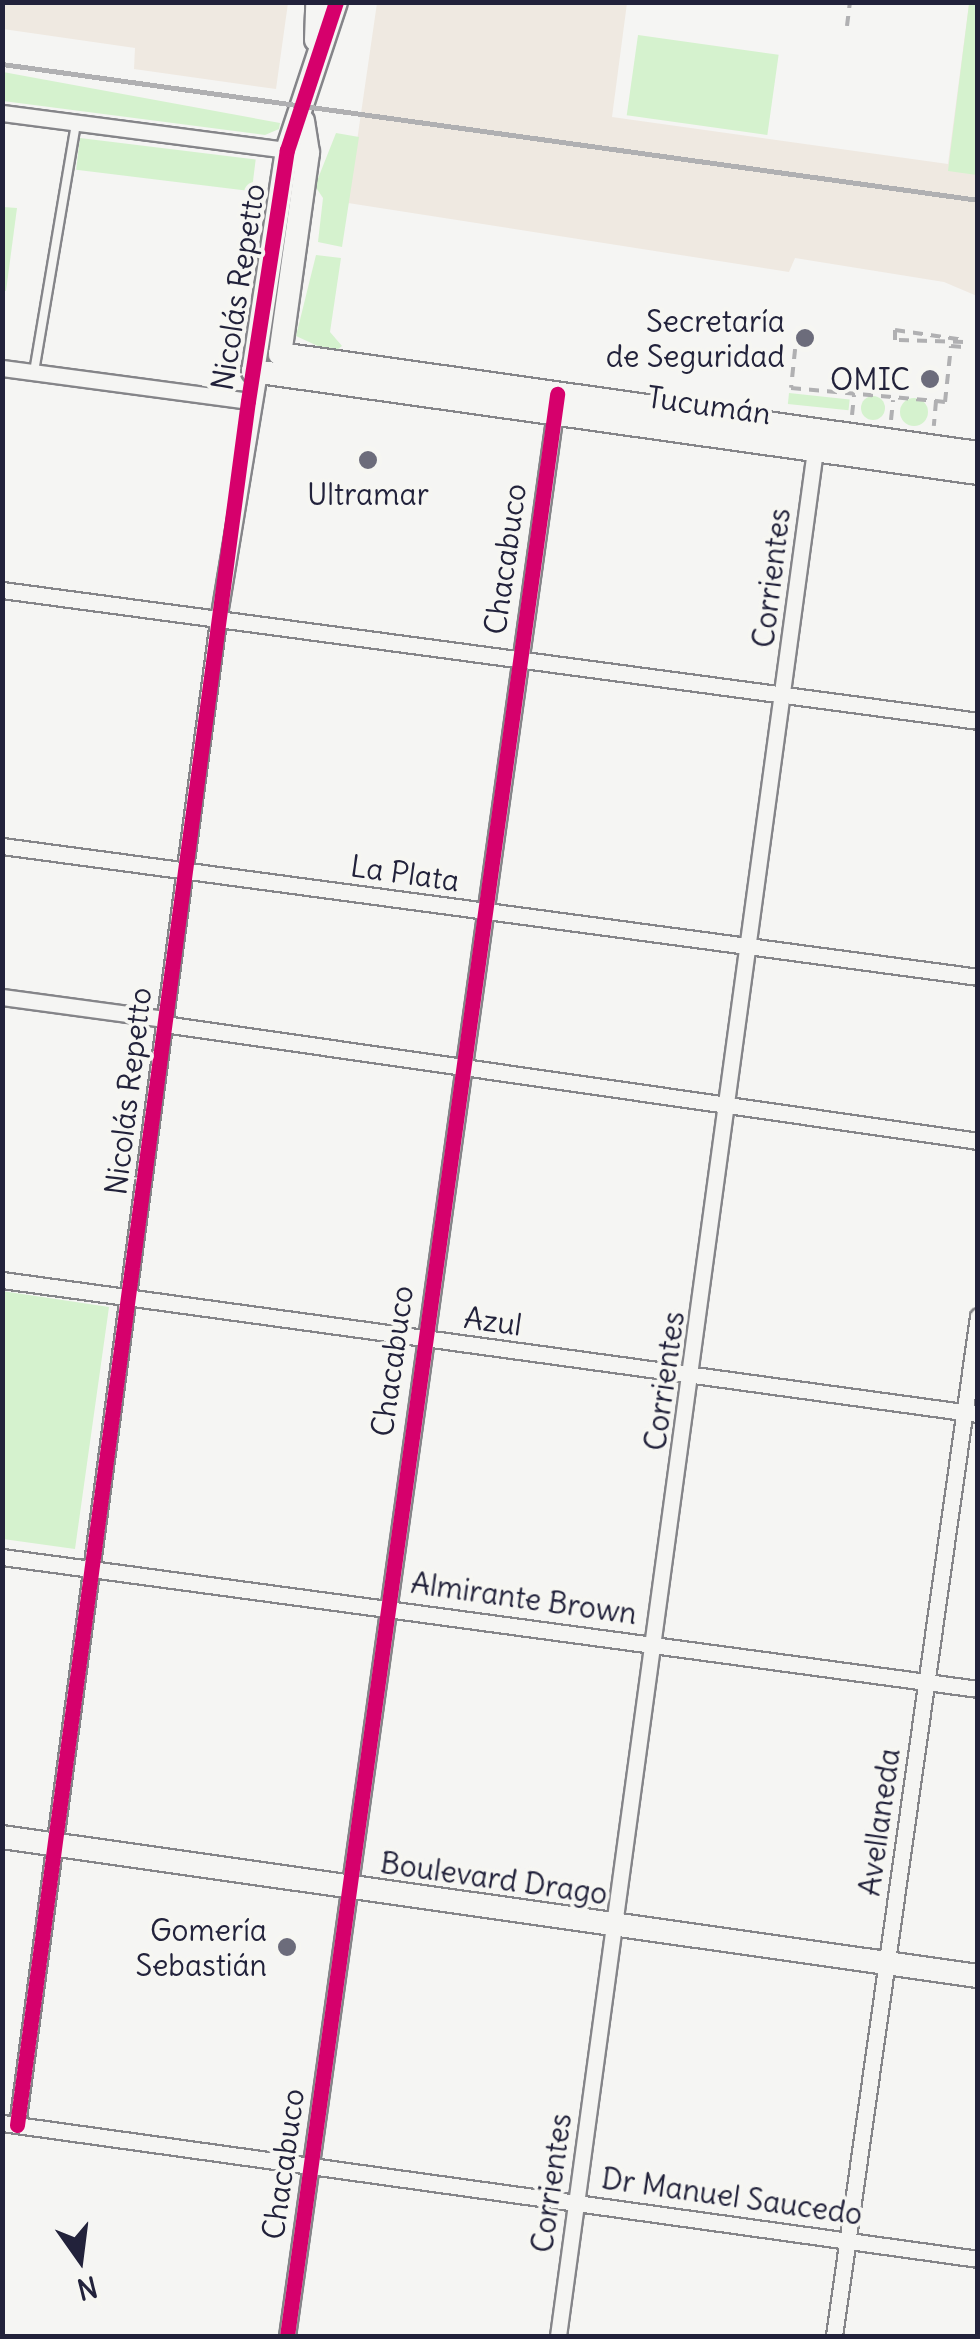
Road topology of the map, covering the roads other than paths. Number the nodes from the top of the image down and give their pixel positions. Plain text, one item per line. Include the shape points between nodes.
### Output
1 (317, 2) edge
2 (336, 2) edge
3 (316, 68) junction
4 (2, 113) edge
5 (76, 123) junction
6 (297, 151) junction
7 (280, 354) junction
8 (2, 368) edge
9 (254, 371) junction
10 (34, 372) junction
11 (248, 401) junction
12 (556, 404) junction
13 (816, 441) junction
14 (978, 453) edge
15 (978, 473) edge
16 (2, 590) edge
17 (218, 620) junction
18 (518, 659) junction
19 (783, 696) junction
20 (978, 721) edge
21 (2, 846) edge
22 (184, 870) junction
23 (484, 912) junction
24 (753, 950) junction
25 (978, 977) edge
26 (2, 997) edge
27 (165, 1021) junction
28 (460, 1069) junction
29 (730, 1108) junction
30 (978, 1141) edge
31 (2, 1280) edge
32 (128, 1298) junction
33 (978, 1316) edge
34 (423, 1340) junction
35 (693, 1376) junction
36 (971, 1413) edge
37 (2, 1557) edge
38 (92, 1568) junction
39 (386, 1607) junction
40 (655, 1645) junction
41 (927, 1682) junction
42 (978, 1689) edge
43 (2, 1836) edge
44 (56, 1844) junction
45 (346, 1887) junction
46 (615, 1926) junction
47 (887, 1963) junction
48 (978, 1976) edge
49 (10, 2124) edge
50 (310, 2167) junction
51 (576, 2201) junction
52 (847, 2240) junction
53 (978, 2259) edge
54 (287, 2336) edge
55 (558, 2336) edge
56 (834, 2336) edge

1 - 3 street, Nicolás Repetto
2 - 3 street, Nicolás Repetto
3 - 6 street, Nicolás Repetto
4 - 5 street
5 - 6 street
5 - 10 lane
6 - 7 street, Nicolás Repetto
6 - 9 street, Nicolás Repetto
7 - 9 street, Nicolás Repetto
7 - 12 street, Tucumán
8 - 10 street
9 - 11 street, Nicolás Repetto
9 - 12 street, Tucumán
10 - 11 street
11 - 17 street, Nicolás Repetto
12 - 13 street, Tucumán
12 - 18 street, Chacabuco
13 - 14 street, Tucumán
13 - 15 street, Tucumán
13 - 19 street, Corrientes
16 - 17 street
17 - 18 street
17 - 22 street, Nicolás Repetto
18 - 19 street
18 - 23 street, Chacabuco
19 - 20 street
19 - 24 street, Corrientes
21 - 22 street, La Plata
22 - 23 street, La Plata
22 - 27 street, Nicolás Repetto
23 - 24 street, La Plata
23 - 28 street, Chacabuco
24 - 25 street, La Plata
24 - 29 street, Corrientes
26 - 27 street
27 - 28 street
27 - 32 street, Nicolás Repetto
28 - 29 street
28 - 34 street, Chacabuco
29 - 30 street
29 - 35 street, Corrientes
31 - 32 street, Azul
32 - 34 street, Azul
32 - 38 street, Nicolás Repetto
33 - 36 street, Avellaneda
34 - 35 street, Azul
34 - 39 street, Chacabuco
35 - 36 street, Azul
35 - 40 street, Corrientes
36 - 41 street, Avellaneda
37 - 38 street, Almirante Brown
38 - 39 street, Almirante Brown
38 - 44 street, Nicolás Repetto
39 - 40 street, Almirante Brown
39 - 45 street, Chacabuco
40 - 41 street, Almirante Brown
40 - 46 street, Corrientes
41 - 42 street, Almirante Brown
41 - 47 street, Avellaneda
43 - 44 street, Boulevard Drago
44 - 45 street, Boulevard Drago
44 - 49 street, Nicolás Repetto
45 - 46 street, Boulevard Drago
45 - 50 street, Chacabuco
46 - 47 street, Boulevard Drago
46 - 51 street, Corrientes
47 - 48 street, Boulevard Drago
47 - 52 street, Avellaneda
49 - 50 street, Dr Manuel Saucedo
50 - 51 street, Dr Manuel Saucedo
50 - 54 street, Chacabuco
51 - 52 street, Dr Manuel Saucedo
51 - 55 street, Corrientes
52 - 53 street, Dr Manuel Saucedo
52 - 56 street, Avellaneda

